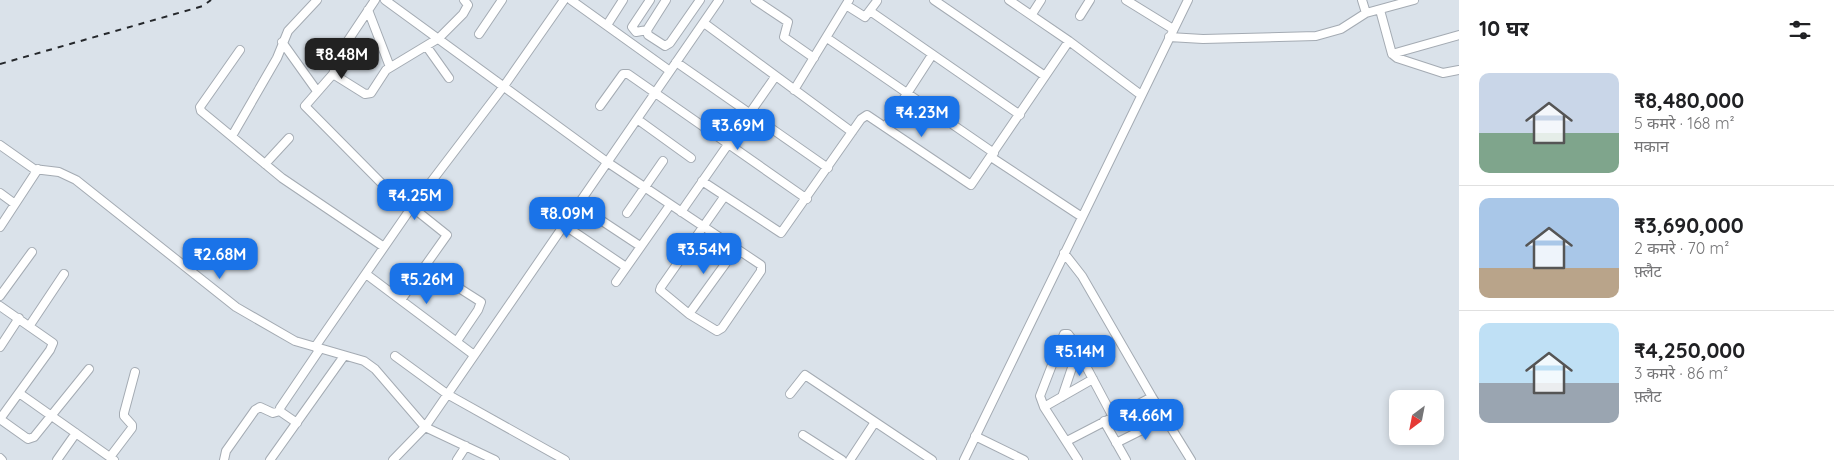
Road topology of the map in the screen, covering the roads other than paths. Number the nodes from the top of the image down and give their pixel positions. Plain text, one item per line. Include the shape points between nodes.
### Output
1 (317, 0) edge
2 (375, 0) edge
3 (385, 0) edge
4 (464, 0) edge
5 (502, 0) edge
6 (564, 0) edge
7 (571, 0) edge
8 (624, 0) edge
9 (650, 0) edge
10 (666, 0) edge
11 (700, 0) edge
12 (719, 0) edge
13 (755, 0) edge
14 (876, 0) edge
15 (934, 0) edge
16 (950, 0) edge
17 (1009, 0) edge
18 (1041, 0) edge
19 (1090, 0) edge
20 (1188, 0) edge
21 (1362, 0) edge
22 (1414, 0) edge
23 (1131, 1) edge
24 (848, 2) edge
25 (945, 7) junction
26 (368, 10) junction
27 (1380, 10) junction
28 (870, 11) junction
29 (1366, 13) junction
30 (1032, 14) junction
31 (1080, 16) dead end
32 (704, 23) junction
33 (607, 25) junction
34 (1173, 29) junction
35 (647, 30) junction
36 (479, 34) dead end
37 (1459, 35) edge
38 (1169, 37) junction
39 (439, 38) junction
40 (827, 38) junction
41 (1069, 41) junction
42 (282, 42) junction
43 (427, 47) junction
44 (240, 50) dead end
45 (1392, 54) junction
46 (932, 55) junction
47 (814, 58) junction
48 (676, 62) junction
49 (390, 67) junction
50 (1459, 70) edge
51 (670, 71) junction
52 (333, 74) junction
53 (1045, 76) junction
54 (776, 77) junction
55 (449, 78) dead end
56 (504, 86) junction
57 (794, 90) junction
58 (317, 91) junction
59 (654, 94) junction
60 (908, 94) junction
61 (1141, 95) junction
62 (600, 106) dead end
63 (750, 114) junction
64 (1020, 115) junction
65 (636, 119) junction
66 (886, 126) junction
67 (852, 132) junction
68 (232, 136) junction
69 (289, 138) dead end
70 (0, 145) edge
71 (728, 146) junction
72 (992, 155) junction
73 (691, 158) dead end
74 (663, 161) dead end
75 (607, 162) junction
76 (265, 164) junction
77 (828, 168) junction
78 (38, 170) junction
79 (702, 181) junction
80 (645, 188) junction
81 (0, 193) edge
82 (724, 197) junction
83 (807, 200) junction
84 (15, 204) junction
85 (578, 205) junction
86 (670, 205) junction
87 (410, 209) junction
88 (681, 212) junction
89 (627, 213) dead end
90 (1082, 217) junction
91 (564, 225) junction
92 (0, 227) edge
93 (703, 227) junction
94 (640, 246) junction
95 (384, 247) junction
96 (736, 249) junction
97 (32, 252) dead end
98 (1064, 253) junction
99 (426, 266) junction
100 (626, 267) junction
101 (64, 274) dead end
102 (366, 274) junction
103 (616, 282) dead end
104 (3, 284) edge
105 (0, 296) edge
106 (401, 300) junction
107 (0, 306) edge
108 (689, 314) junction
109 (19, 318) junction
110 (30, 325) junction
111 (457, 340) junction
112 (0, 347) edge
113 (317, 348) junction
114 (1078, 350) junction
115 (474, 354) junction
116 (344, 356) junction
117 (395, 356) dead end
118 (89, 369) dead end
119 (135, 372) dead end
120 (1093, 379) junction
121 (19, 393) junction
122 (447, 394) junction
123 (790, 394) dead end
124 (1062, 397) junction
125 (1152, 397) junction
126 (1044, 407) junction
127 (280, 410) junction
128 (50, 416) junction
129 (1113, 417) junction
130 (1166, 418) junction
131 (0, 419) edge
132 (875, 422) junction
133 (1104, 422) junction
134 (297, 423) junction
135 (425, 427) junction
136 (76, 433) junction
137 (803, 435) dead end
138 (975, 436) junction
139 (1067, 441) junction
140 (1116, 443) junction
141 (466, 446) junction
142 (112, 459) edge
143 (398, 459) edge
144 (57, 460) edge
145 (224, 460) edge
146 (270, 460) edge
147 (457, 460) edge
148 (495, 460) edge
149 (565, 460) edge
150 (842, 460) edge
151 (850, 460) edge
152 (932, 460) edge
153 (964, 460) edge
154 (1024, 460) edge
155 (1078, 460) edge
156 (1126, 460) edge
157 (1191, 460) edge

1 - 42 street
2 - 26 street
3 - 39 street
4 - 39 street via 468,6
5 - 36 street
6 - 56 street
7 - 33 street
8 - 33 street
9 - 35 street via 632,27 636,32
10 - 35 street
11 - 35 street via 668,45 662,45 648,35
12 - 32 street
13 - 47 street via 788,22 784,37
14 - 28 street
15 - 25 street
16 - 25 street
17 - 30 street
18 - 30 street
19 - 31 street
20 - 34 street
21 - 29 street
22 - 27 street
23 - 34 street
24 - 28 street via 862,16
24 - 40 street
25 - 53 street
26 - 49 street
26 - 52 street via 341,51
27 - 29 street
27 - 45 street
28 - 46 street
29 - 38 street via 1341,29 1316,36
30 - 41 street
32 - 48 street
32 - 54 street
33 - 51 street
34 - 38 street
37 - 45 street
38 - 61 street
39 - 43 street
39 - 56 street
40 - 47 street
40 - 60 street
41 - 53 street
41 - 61 street
42 - 58 street
42 - 68 street via 277,58
43 - 49 street
43 - 55 street
44 - 68 street via 200,109
45 - 50 street via 1437,72
46 - 60 street
46 - 64 street
47 - 57 street
48 - 51 street
48 - 63 street
49 - 52 street via 368,95
51 - 59 street
52 - 58 street
53 - 64 street
54 - 57 street
54 - 63 street
56 - 75 street
56 - 87 street
57 - 67 street
58 - 87 street via 306,103 306,109
59 - 62 street via 625,73
59 - 65 street
59 - 71 street
60 - 66 street
60 - 72 street
61 - 90 street
63 - 71 street
63 - 77 street
64 - 72 street
65 - 73 street
65 - 75 street
66 - 67 street via 867,115
66 - 72 street via 968,185 973,184
67 - 77 street
68 - 76 street
69 - 76 street
70 - 78 street
71 - 79 street
71 - 83 street
72 - 90 street
74 - 80 street
75 - 80 street
75 - 85 street
76 - 95 street
77 - 83 street
78 - 84 street
78 - 113 street via 67,174 236,307 282,334
79 - 82 street
79 - 88 street
80 - 86 street
80 - 89 street
81 - 84 street
82 - 83 street via 782,233
82 - 93 street
84 - 92 street
85 - 91 street
85 - 94 street
86 - 88 street
86 - 94 street
87 - 95 street
87 - 99 street via 447,235
88 - 93 street
90 - 98 street
91 - 100 street
91 - 115 street
93 - 96 street
93 - 108 street via 660,290
94 - 100 street
95 - 102 street
96 - 108 street
96 - 108 street via 762,268 722,328 713,331
97 - 104 street
98 - 125 street via 1082,276
98 - 138 street
99 - 106 street
99 - 111 street via 481,302
100 - 103 street
101 - 110 street
102 - 106 street
102 - 113 street
104 - 105 street
106 - 111 street
107 - 109 street
109 - 110 street
109 - 112 street
110 - 121 street via 51,340 52,347
111 - 115 street
113 - 116 street
113 - 127 street
114 - 120 street
114 - 124 street
114 - 126 street via 1068,334 1064,334 1040,392
115 - 122 street
116 - 134 street
116 - 135 street via 364,361 376,369
117 - 122 street
118 - 128 street
119 - 142 street via 124,413 132,428
120 - 124 street
120 - 129 street
121 - 128 street
121 - 131 street
122 - 135 street
122 - 149 street
123 - 132 street via 805,375
124 - 126 street
125 - 129 street
125 - 130 street
126 - 139 street
127 - 134 street
127 - 145 street via 273,413 263,407 258,408 226,451
128 - 131 street via 31,439
128 - 136 street
129 - 133 street
130 - 140 street
130 - 157 street
132 - 151 street
132 - 152 street
133 - 139 street
133 - 140 street
134 - 146 street
135 - 141 street
135 - 143 street
136 - 142 street
136 - 144 street
137 - 150 street
138 - 153 street
138 - 154 street
139 - 155 street
140 - 156 street
141 - 147 street
141 - 148 street

